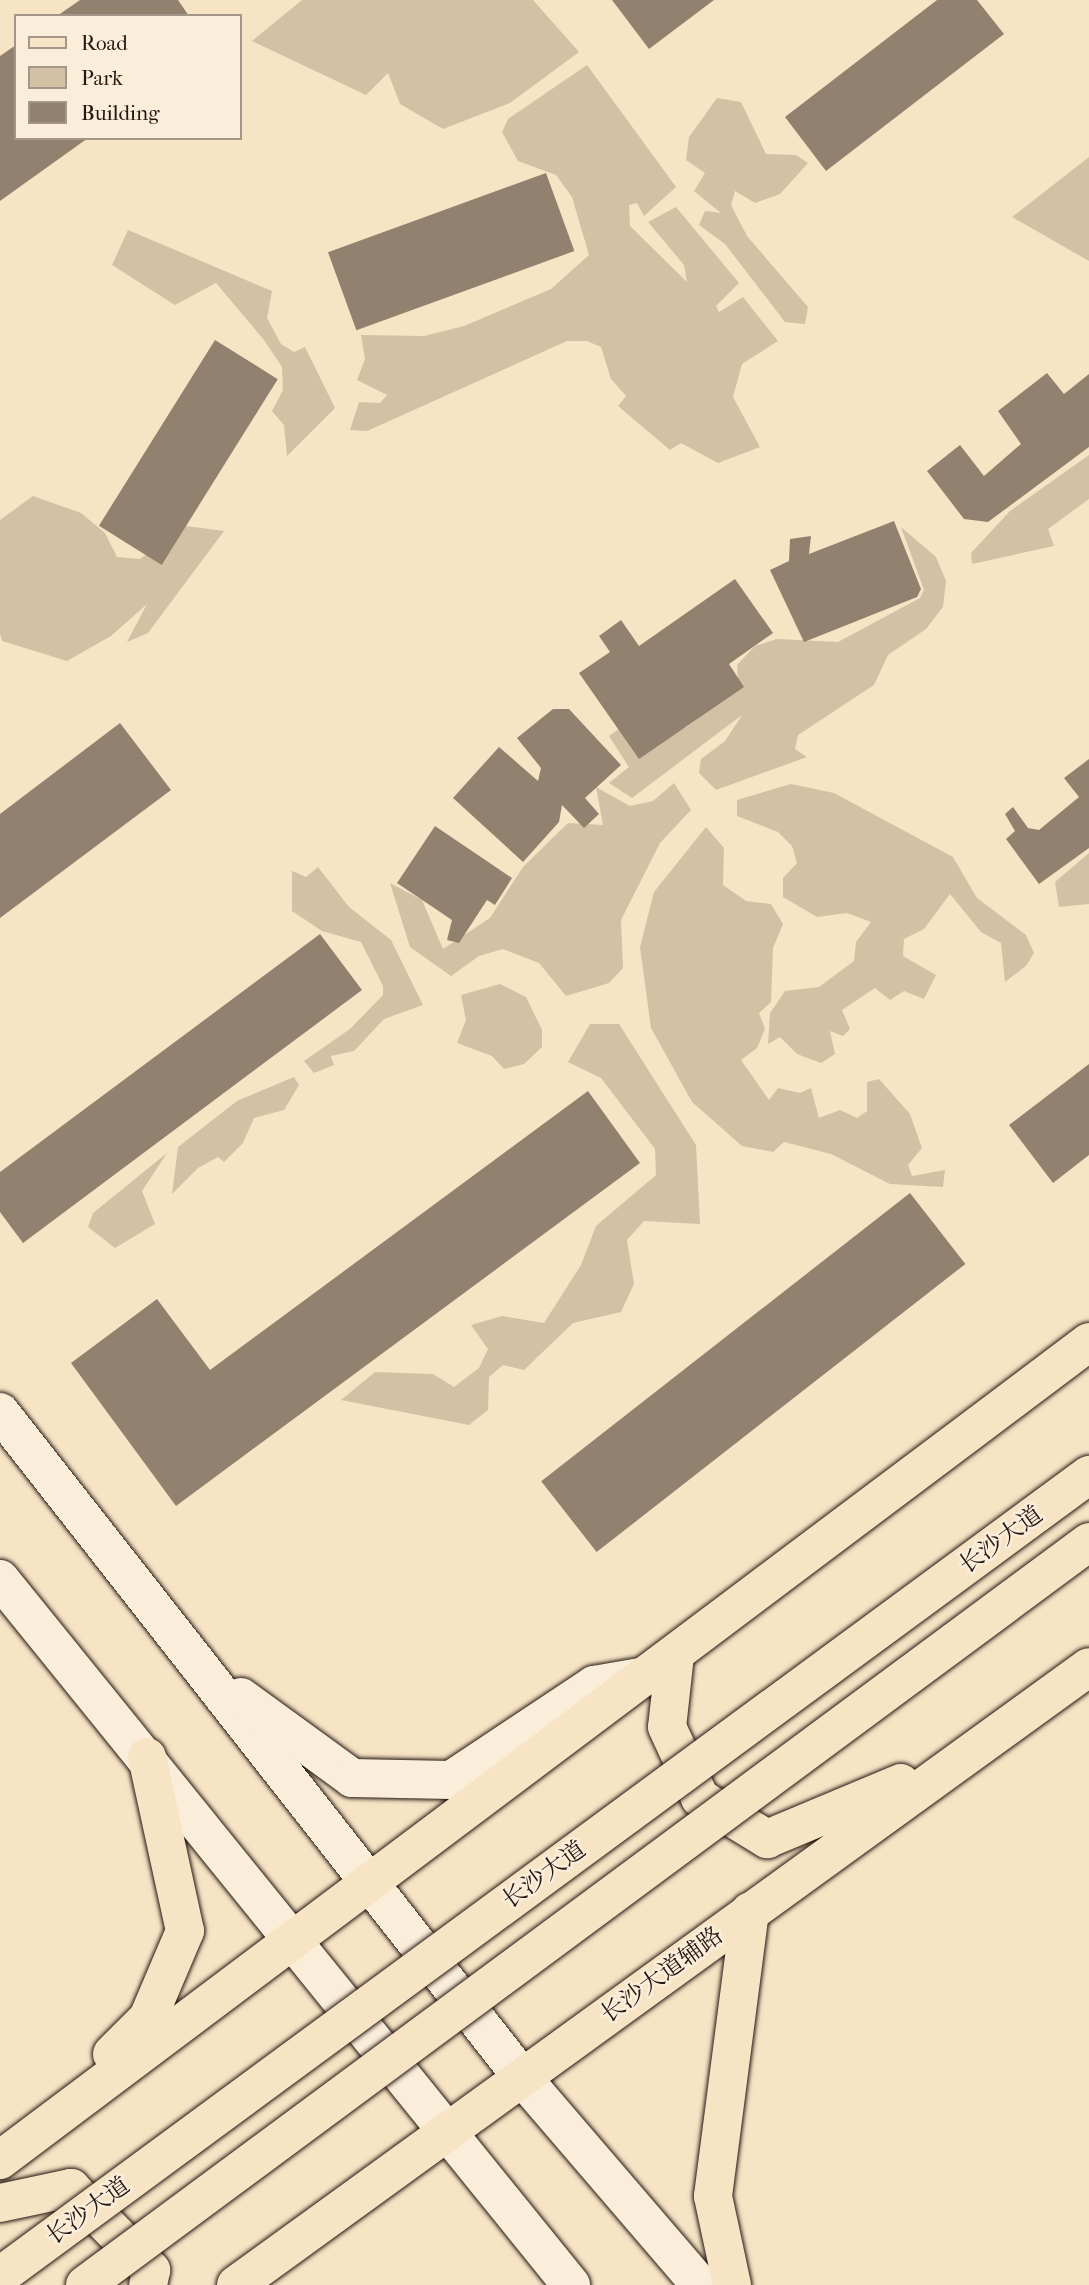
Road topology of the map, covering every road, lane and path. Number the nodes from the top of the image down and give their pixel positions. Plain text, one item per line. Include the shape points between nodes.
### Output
1 (1089, 1342) edge
2 (0, 1412) edge
3 (1089, 1475) edge
4 (1089, 1542) edge
5 (0, 1579) edge
6 (660, 1665) junction
7 (1089, 1667) edge
8 (203, 1670) junction
9 (147, 1757) junction
10 (963, 1758) junction
11 (371, 1883) junction
12 (750, 1911) junction
13 (298, 1940) junction
14 (521, 2076) junction
15 (445, 2130) junction
16 (8, 2154) edge
17 (0, 2203) edge
18 (0, 2276) edge
19 (85, 2285) edge
20 (148, 2285) edge
21 (236, 2285) edge
22 (572, 2285) edge
23 (700, 2285) edge
24 (732, 2285) edge

1 - 6 main road
2 - 8 main road
3 - 18 main road, 长沙大道, bridge
4 - 19 main road, bridge
5 - 9 main road
6 - 8 main road via 594,1685 451,1780 352,1778
6 - 10 main road via 667,1727 700,1798 767,1839
6 - 11 main road
7 - 10 main road, 长沙大道辅路
8 - 11 main road
9 - 13 main road
9 - 16 main road via 185,1931 148,2018
10 - 12 main road, 长沙大道辅路
11 - 13 main road
11 - 14 main road
12 - 14 main road, 长沙大道辅路
12 - 24 main road via 713,2196
13 - 15 main road
13 - 16 main road
14 - 15 main road, 长沙大道辅路
14 - 23 main road
15 - 21 main road, 长沙大道辅路
15 - 22 main road
17 - 20 main road via 71,2188 151,2270

